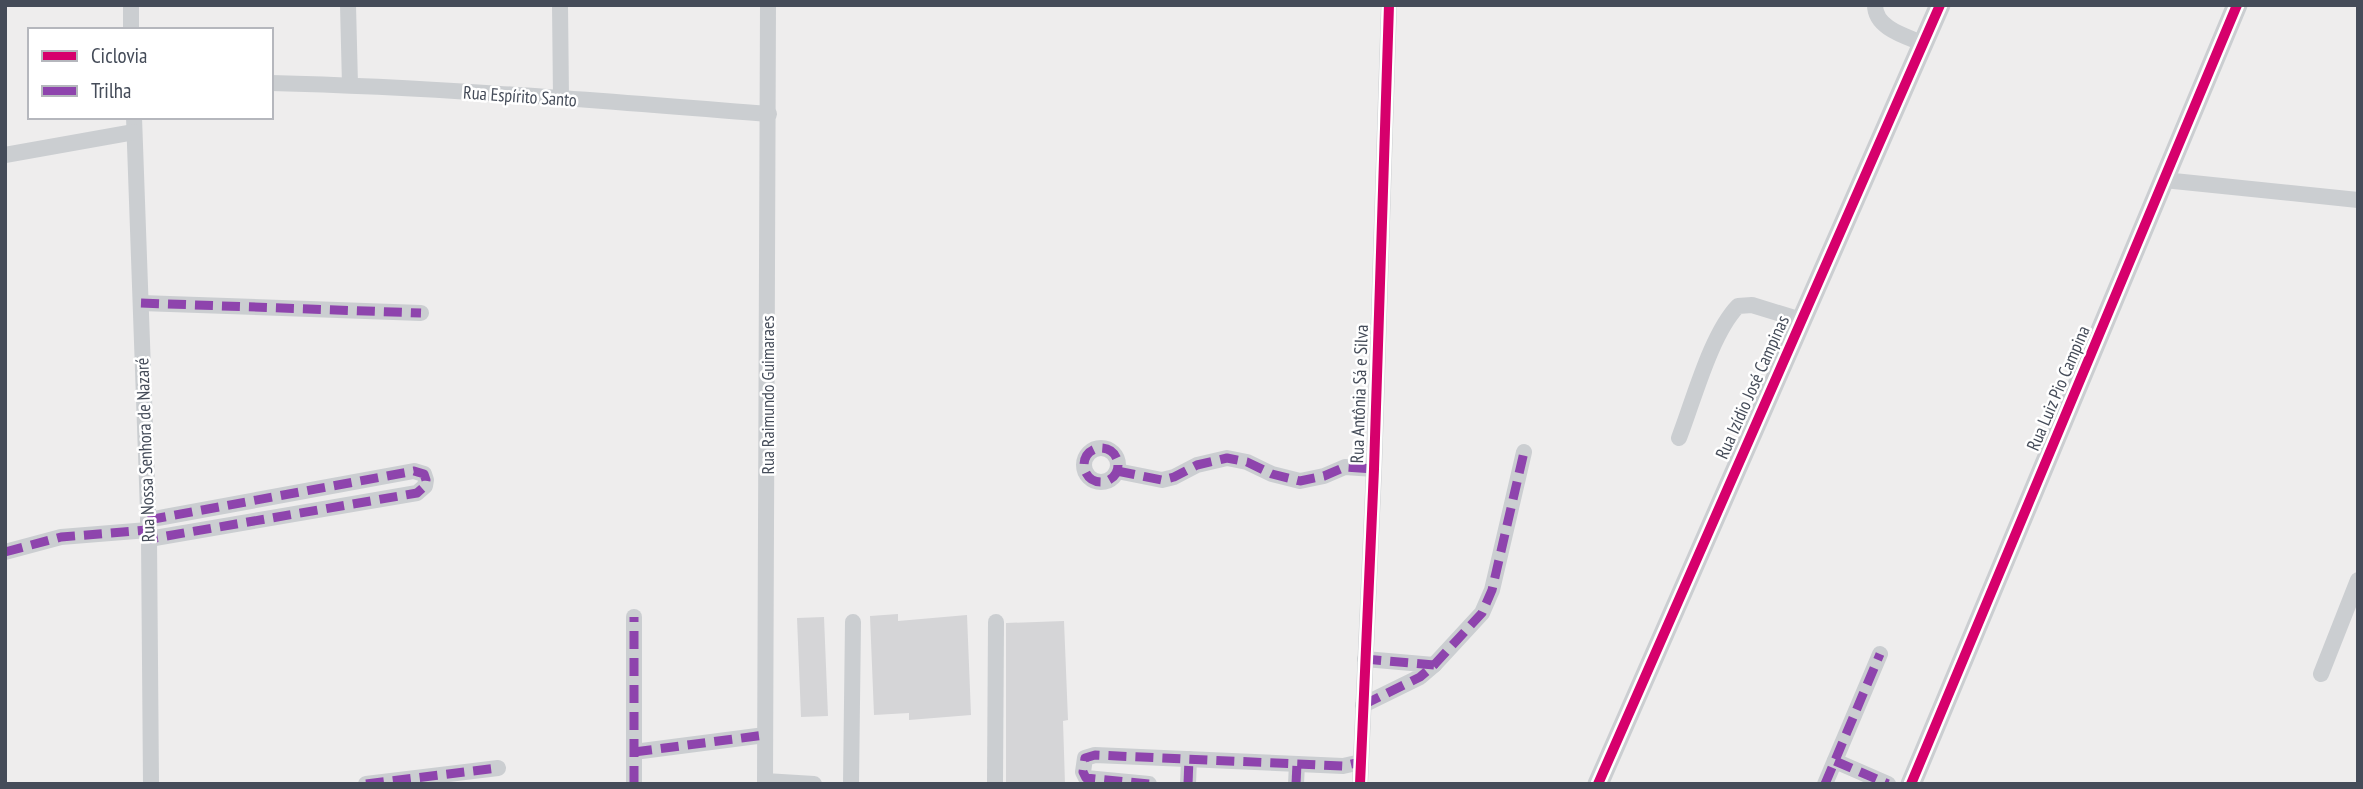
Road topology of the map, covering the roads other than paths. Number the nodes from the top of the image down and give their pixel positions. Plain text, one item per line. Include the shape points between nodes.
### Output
1 (131, 5) edge
2 (348, 5) edge
3 (560, 5) edge
4 (768, 5) edge
5 (1389, 5) edge
6 (1875, 5) edge
7 (1940, 5) edge
8 (2237, 5) edge
9 (131, 28) edge
10 (1922, 43) junction
11 (273, 83) edge
12 (350, 85) junction
13 (561, 98) junction
14 (769, 114) junction
15 (134, 124) edge
16 (5, 155) edge
17 (2164, 180) junction
18 (2358, 200) edge
19 (141, 303) junction
20 (421, 313) dead end
21 (1801, 320) junction
22 (1679, 438) dead end
23 (1524, 452) dead end
24 (1374, 469) junction
25 (1117, 471) dead end
26 (385, 476) junction
27 (388, 497) junction
28 (203, 510) junction
29 (206, 528) junction
30 (148, 530) junction
31 (5, 552) edge
32 (2358, 580) edge
33 (634, 617) dead end
34 (853, 622) dead end
35 (996, 622) dead end
36 (1880, 654) dead end
37 (1365, 659) junction
38 (1434, 665) junction
39 (2320, 674) dead end
40 (1363, 705) junction
41 (765, 735) junction
42 (634, 752) junction
43 (1189, 759) junction
44 (1835, 761) junction
45 (1361, 762) junction
46 (1297, 764) junction
47 (498, 768) dead end
48 (765, 782) edge
49 (151, 784) edge
50 (366, 784) edge
51 (634, 784) edge
52 (814, 784) edge
53 (851, 784) edge
54 (995, 784) edge
55 (1149, 784) edge
56 (1188, 784) edge
57 (1296, 784) edge
58 (1360, 784) edge
59 (1598, 784) edge
60 (1825, 784) edge
61 (1888, 784) edge
62 (1911, 784) edge

1 - 9 street
2 - 12 street
3 - 13 street
4 - 14 street, Rua Raimundo Guimaraes
5 - 24 street, Rua Antônia Sá e Silva
6 - 10 street via 1883,23
7 - 10 street, Rua Izídio José Campinas
8 - 17 street, Rua Luiz Pio Campina
10 - 21 street, Rua Izídio José Campinas
11 - 12 street, Rua Espírito Santo
12 - 13 street, Rua Espírito Santo
13 - 14 street, Rua Espírito Santo
14 - 41 street, Rua Raimundo Guimaraes
15 - 16 street
15 - 19 street, Rua Nossa Senhora de Nazaré
17 - 18 street
17 - 62 street, Rua Luiz Pio Campina
19 - 20 street
19 - 30 street, Rua Nossa Senhora de Nazaré
21 - 22 street via 1752,305 1738,306 1717,336
21 - 59 street, Rua Izídio José Campinas
23 - 38 street via 1492,590 1482,613
24 - 25 street via 1345,467 1300,481 1227,458 1162,480
24 - 37 street, Rua Antônia Sá e Silva
26 - 27 street
26 - 27 street via 414,471 424,474 426,480 416,492
26 - 28 street
27 - 29 street
28 - 29 street
28 - 30 street
29 - 30 street
30 - 31 street via 61,537
30 - 49 street, Rua Nossa Senhora de Nazaré
32 - 39 street
33 - 42 street
34 - 53 street
35 - 54 street
36 - 44 street
37 - 38 street
37 - 40 street, Rua Antônia Sá e Silva
38 - 40 street via 1420,677
40 - 45 street, Rua Antônia Sá e Silva
41 - 42 street
41 - 48 street, Rua Raimundo Guimaraes
42 - 51 street
43 - 46 street
43 - 55 street via 1085,758 1086,778
43 - 56 street
44 - 60 street
44 - 61 street
45 - 46 street
45 - 58 street, Rua Antônia Sá e Silva
46 - 57 street
47 - 50 street
48 - 52 street

